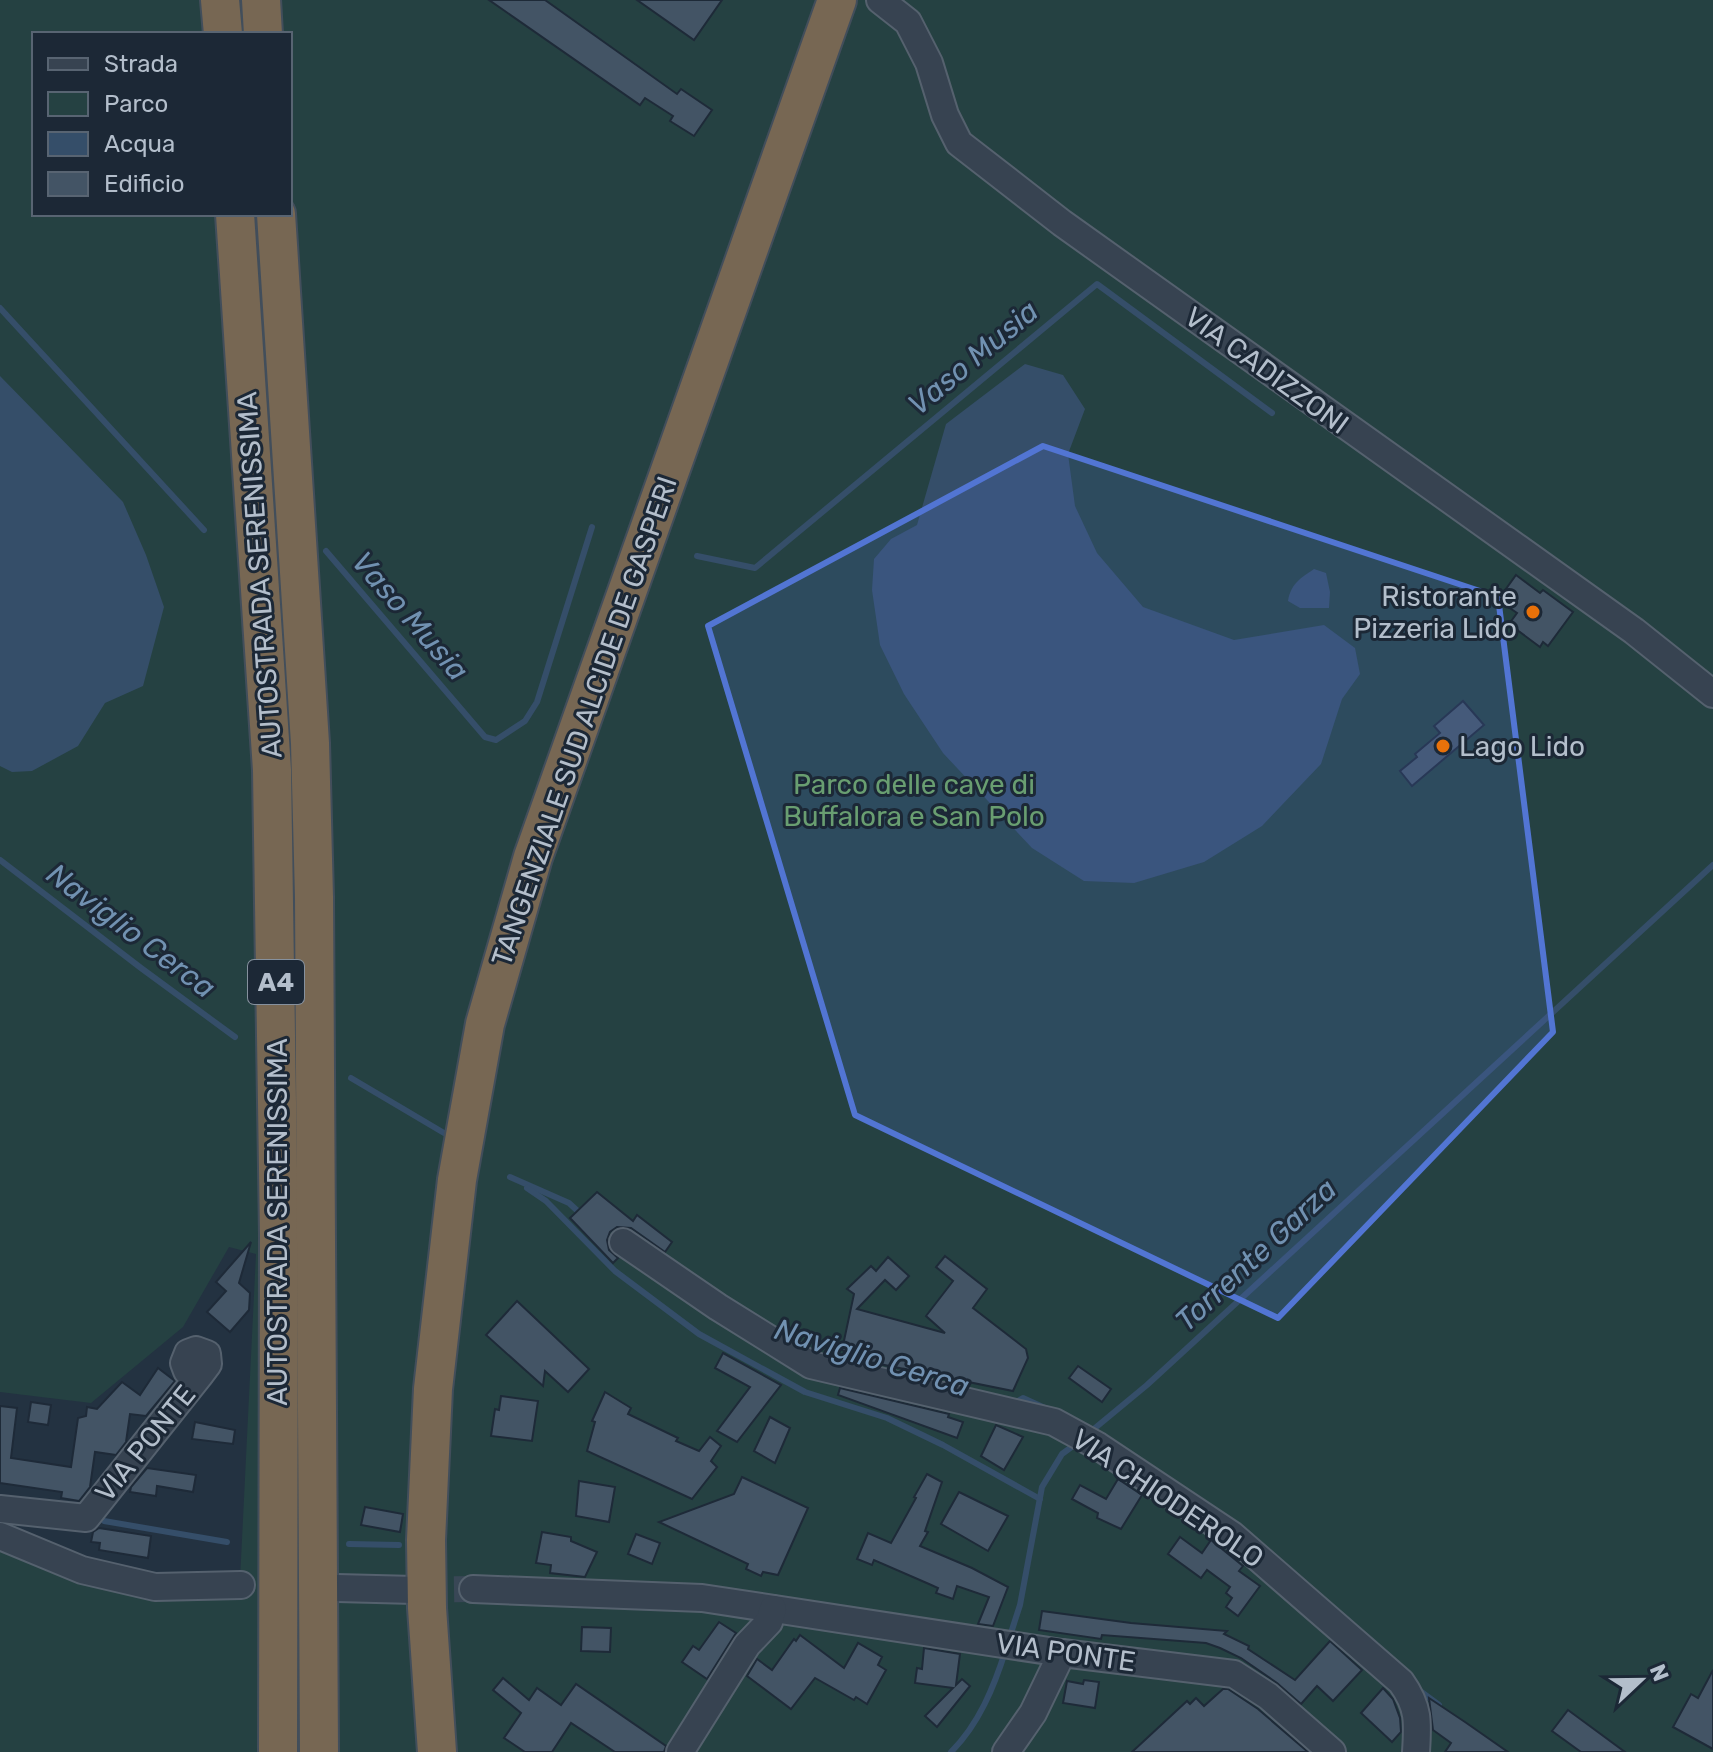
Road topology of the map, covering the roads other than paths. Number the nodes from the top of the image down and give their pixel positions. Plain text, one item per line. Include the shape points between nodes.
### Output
1 (220, 0) edge
2 (261, 0) edge
3 (858, 0) edge
4 (223, 32) edge
5 (263, 32) edge
6 (235, 216) edge
7 (276, 216) edge
8 (1713, 694) edge
9 (623, 1242) dead end
10 (199, 1376) dead end
11 (0, 1509) edge
12 (0, 1536) edge
13 (241, 1585) dead end
14 (337, 1588) dead end
15 (473, 1589) tunnel mouth
16 (415, 1590) tunnel mouth
17 (773, 1609) junction
18 (1062, 1653) junction
19 (278, 1752) edge
20 (319, 1752) edge
21 (437, 1752) edge
22 (461, 1752) edge
23 (680, 1752) edge
24 (1006, 1752) edge
25 (1332, 1752) edge
26 (1416, 1752) edge

1 - 4 highway
2 - 5 highway
3 - 8 street, VIA CADIZZONI via 908,22 959,143 1062,223 1634,631
3 - 21 highway, TANGENZIALE SUD ALCIDE DE GASPERI via 533,857 485,1024 457,1180 427,1478 427,1608
3 - 22 highway, TANGENZIALE SUD ALCIDE DE GASPERI via 557,861 507,1025 479,1182 454,1389 447,1538
6 - 19 highway, AUTOSTRADA SERENISSIMA / A4 via 272,770 279,1235
7 - 20 highway, AUTOSTRADA SERENISSIMA / A4 via 313,851
9 - 26 street, VIA CHIODEROLO via 811,1365 1054,1422 1098,1446 1232,1535 1401,1682 1414,1700
10 - 11 street, VIA PONTE via 86,1518
12 - 13 street via 82,1570 155,1587
14 - 16 street
15 - 17 street, VIA PONTE via 702,1598
17 - 18 street, VIA PONTE
17 - 23 street
18 - 24 street via 1033,1713
18 - 25 street, VIA PONTE via 1234,1674

